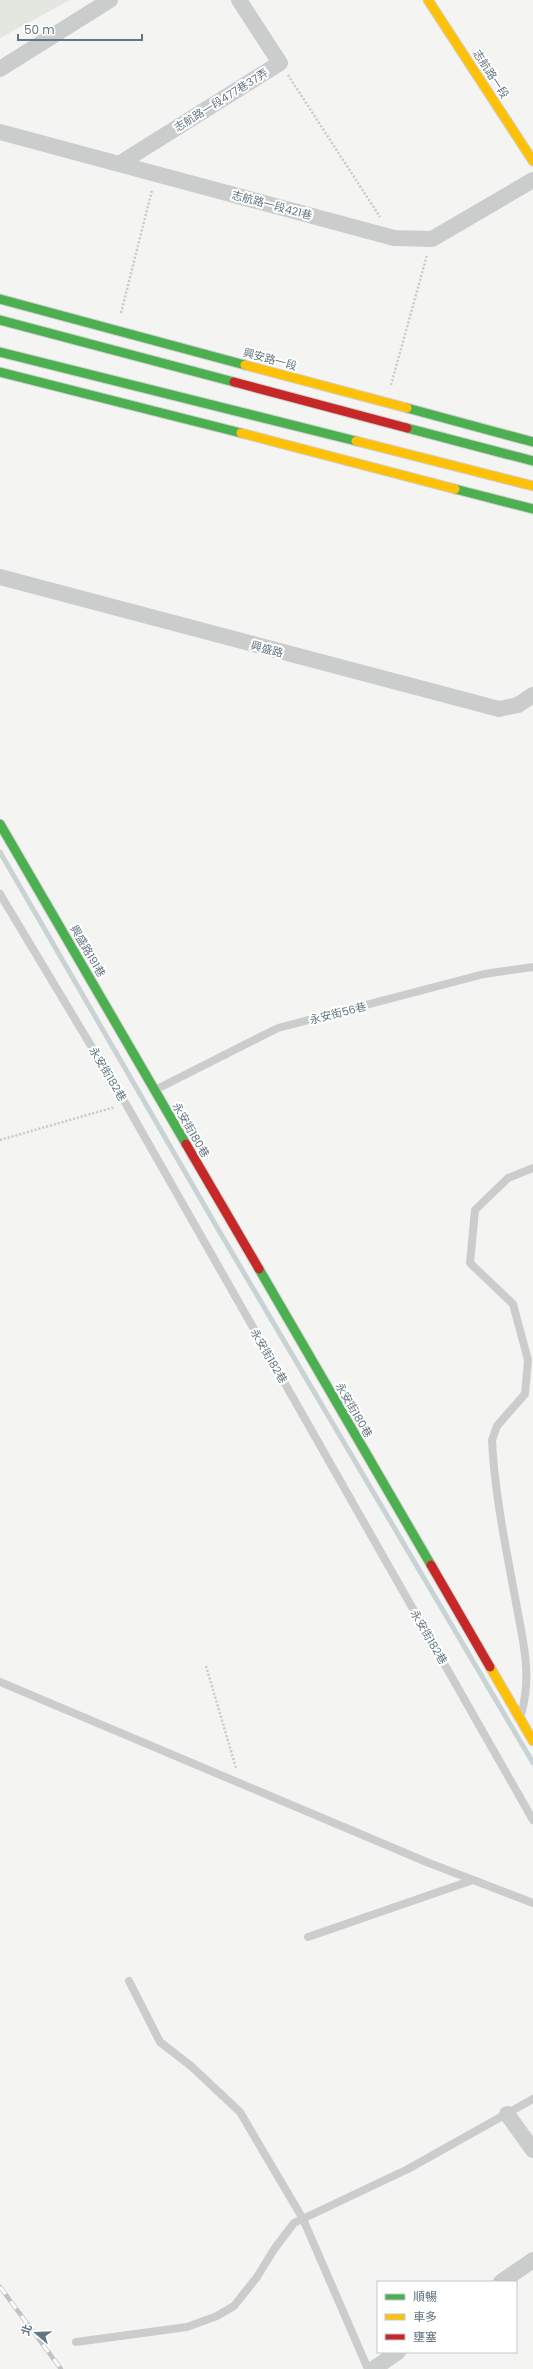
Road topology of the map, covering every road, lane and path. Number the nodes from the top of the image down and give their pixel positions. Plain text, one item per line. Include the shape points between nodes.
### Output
1 (110, 0) edge
2 (239, 0) edge
3 (428, 0) edge
4 (280, 63) junction
5 (0, 69) edge
6 (0, 132) edge
7 (533, 161) edge
8 (119, 164) junction
9 (156, 174) junction
10 (533, 180) edge
11 (394, 238) junction
12 (432, 239) junction
13 (0, 299) edge
14 (0, 320) edge
15 (115, 330) junction
16 (111, 348) junction
17 (0, 352) edge
18 (0, 372) edge
19 (104, 378) junction
20 (99, 397) junction
21 (387, 402) junction
22 (381, 422) junction
23 (533, 442) edge
24 (373, 455) junction
25 (533, 461) edge
26 (533, 486) edge
27 (533, 509) edge
28 (0, 577) edge
29 (533, 695) edge
30 (0, 824) edge
31 (0, 894) edge
32 (533, 967) edge
33 (154, 1091) junction
34 (126, 1104) junction
35 (0, 1140) edge
36 (533, 1168) edge
37 (206, 1666) dead end
38 (0, 1682) edge
39 (520, 1720) junction
40 (533, 1741) edge
41 (241, 1784) junction
42 (533, 1820) edge
43 (473, 1880) junction
44 (533, 1903) edge
45 (308, 1938) dead end
46 (129, 1981) dead end
47 (533, 2099) edge
48 (507, 2114) junction
49 (533, 2150) edge
50 (303, 2219) junction
51 (533, 2260) edge
52 (502, 2281) edge
53 (76, 2342) dead end
54 (397, 2353) edge
55 (368, 2369) edge
56 (373, 2369) edge

1 - 5 street
2 - 4 street, 志航路一段477巷37弄
3 - 7 street, 志航路一段
4 - 8 street, 志航路一段477巷37弄
4 - 11 path
6 - 8 street, 志航路一段421巷
8 - 9 street, 志航路一段421巷
9 - 11 street, 志航路一段421巷
9 - 15 path
10 - 12 street
11 - 12 street, 志航路一段421巷
12 - 21 path
13 - 15 street, 興安路一段
14 - 16 street
15 - 16 street
15 - 21 street, 興安路一段
16 - 22 street
17 - 19 street
18 - 20 street
19 - 20 street
19 - 24 street
20 - 24 street
21 - 22 street
21 - 23 street, 興安路一段
22 - 25 street
24 - 26 street
24 - 27 street
28 - 29 street, 興盛路 via 499,709 518,705
30 - 33 street, 興盛路191巷
31 - 34 lane, 永安街182巷
32 - 33 lane, 永安街56巷 via 484,974 278,1028
33 - 39 street, 永安街180巷
34 - 35 path
34 - 42 lane, 永安街182巷
36 - 39 lane via 508,1178 475,1210 470,1263 512,1304 528,1360 525,1394 497,1426 492,1440 526,1660 527,1693
37 - 41 path
38 - 41 lane
39 - 40 street, 永安街180巷
41 - 43 lane
43 - 44 lane
43 - 45 lane
46 - 50 lane via 160,2042 191,2066 240,2112
47 - 48 lane
48 - 49 street
48 - 50 lane via 408,2169
50 - 53 lane via 294,2223 234,2306 217,2316 187,2327
50 - 55 lane
51 - 52 street
54 - 56 street

